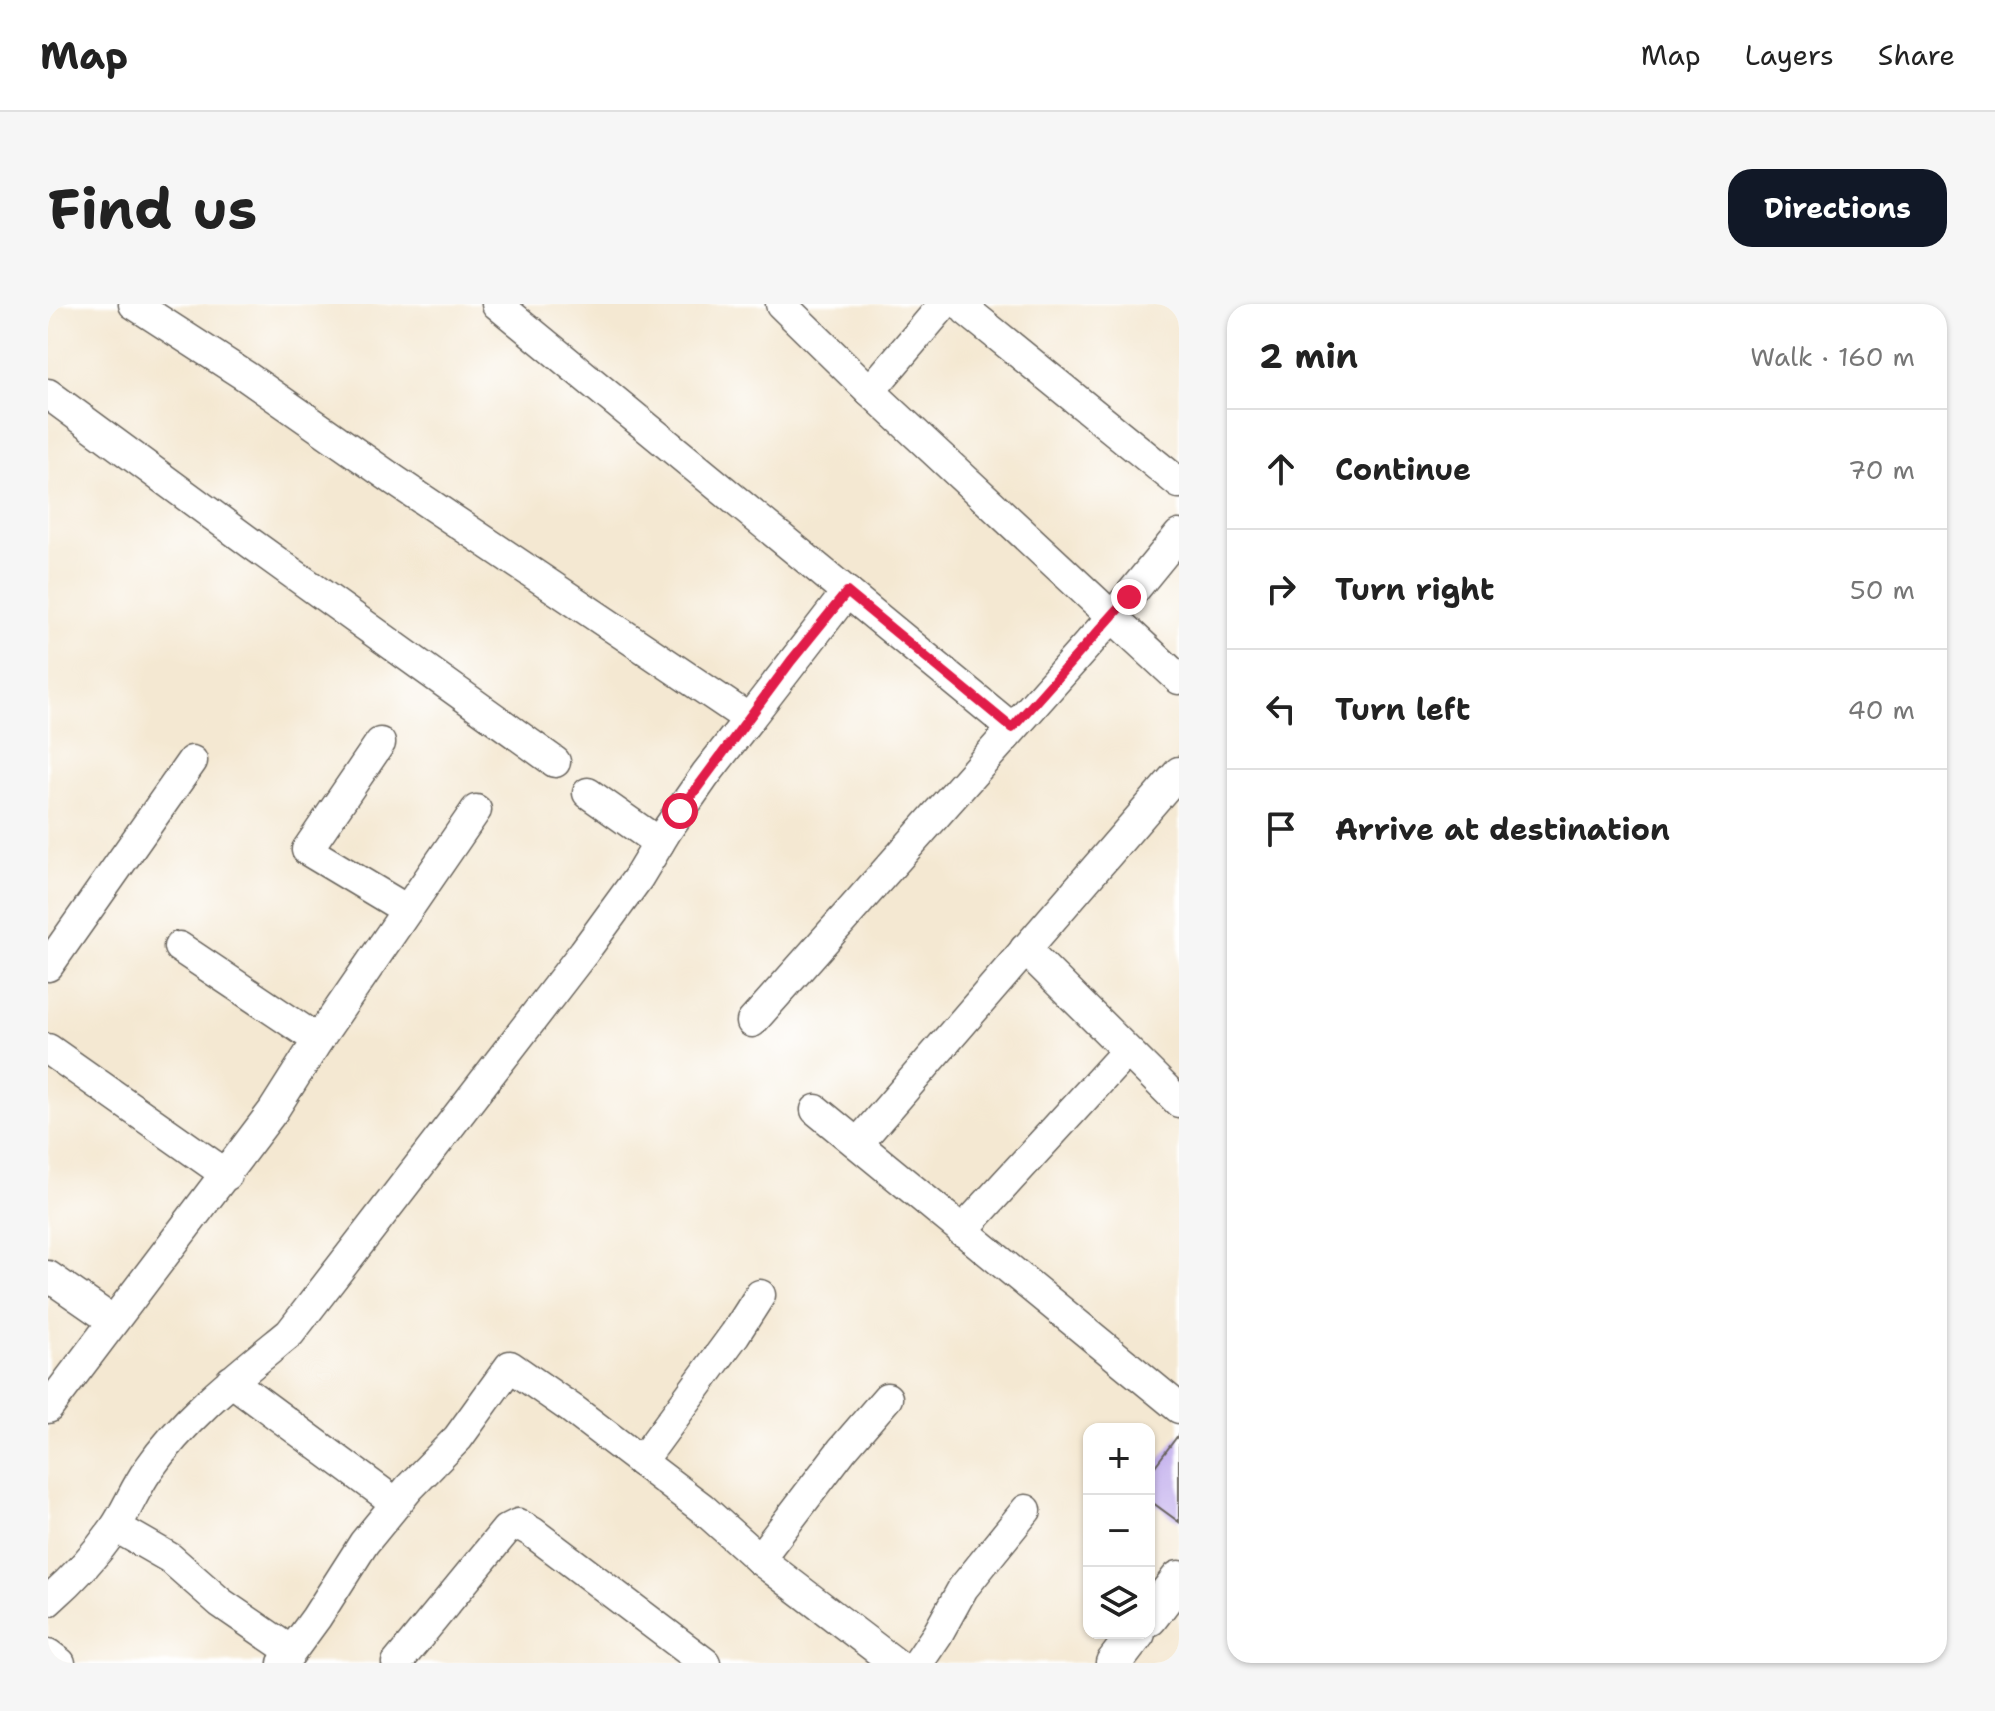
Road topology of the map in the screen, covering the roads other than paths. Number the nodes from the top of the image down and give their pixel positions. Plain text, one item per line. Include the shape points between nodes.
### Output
1 (134, 304) edge
2 (497, 304) edge
3 (781, 304) edge
4 (955, 307) edge
5 (870, 391) junction
6 (48, 394) edge
7 (1179, 483) edge
8 (1179, 535) edge
9 (847, 592) junction
10 (1112, 617) junction
11 (1179, 679) edge
12 (749, 719) junction
13 (1012, 728) junction
14 (380, 743) dead end
15 (192, 761) dead end
16 (555, 762) dead end
17 (1179, 772) edge
18 (588, 793) dead end
19 (476, 810) dead end
20 (659, 843) junction
21 (407, 910) junction
22 (179, 947) dead end
23 (1025, 949) junction
24 (48, 966) edge
25 (752, 1022) dead end
26 (318, 1040) junction
27 (48, 1049) edge
28 (1127, 1051) junction
29 (1179, 1102) edge
30 (816, 1110) dead end
31 (859, 1142) junction
32 (227, 1175) junction
33 (962, 1231) junction
34 (48, 1276) edge
35 (760, 1295) dead end
36 (113, 1321) junction
37 (231, 1381) junction
38 (1174, 1395) edge
39 (887, 1398) dead end
40 (48, 1408) edge
41 (641, 1462) junction
42 (396, 1503) junction
43 (1026, 1510) dead end
44 (116, 1527) junction
45 (759, 1559) junction
46 (1179, 1579) edge
47 (48, 1601) edge
48 (1155, 1610) edge
49 (1132, 1639) edge
50 (48, 1654) edge
51 (287, 1657) edge
52 (60, 1663) edge
53 (397, 1663) edge
54 (705, 1663) edge
55 (895, 1663) edge
56 (918, 1663) edge
57 (1114, 1663) edge

1 - 12 street
2 - 9 street
3 - 5 street
4 - 5 street
4 - 7 street
5 - 10 street
6 - 16 street
8 - 10 street
9 - 12 street
9 - 13 street
10 - 11 street
10 - 13 street
12 - 20 street
13 - 25 street
14 - 21 street via 307,850
15 - 24 street
17 - 23 street
18 - 20 street
19 - 21 street
20 - 37 street via 584,952 290,1333
21 - 26 street
22 - 26 street
23 - 28 street
23 - 31 street
26 - 32 street
27 - 32 street
28 - 29 street
28 - 33 street
30 - 31 street
31 - 33 street
32 - 36 street
33 - 38 street
34 - 36 street
35 - 41 street
36 - 40 street
37 - 42 street
37 - 44 street via 149,1469
39 - 45 street
41 - 42 street via 510,1366 458,1438
41 - 45 street
42 - 51 street
43 - 56 street via 963,1588
44 - 47 street
44 - 51 street via 170,1558
45 - 55 street
46 - 48 street
49 - 57 street
50 - 52 street
53 - 54 street via 506,1530 518,1524

